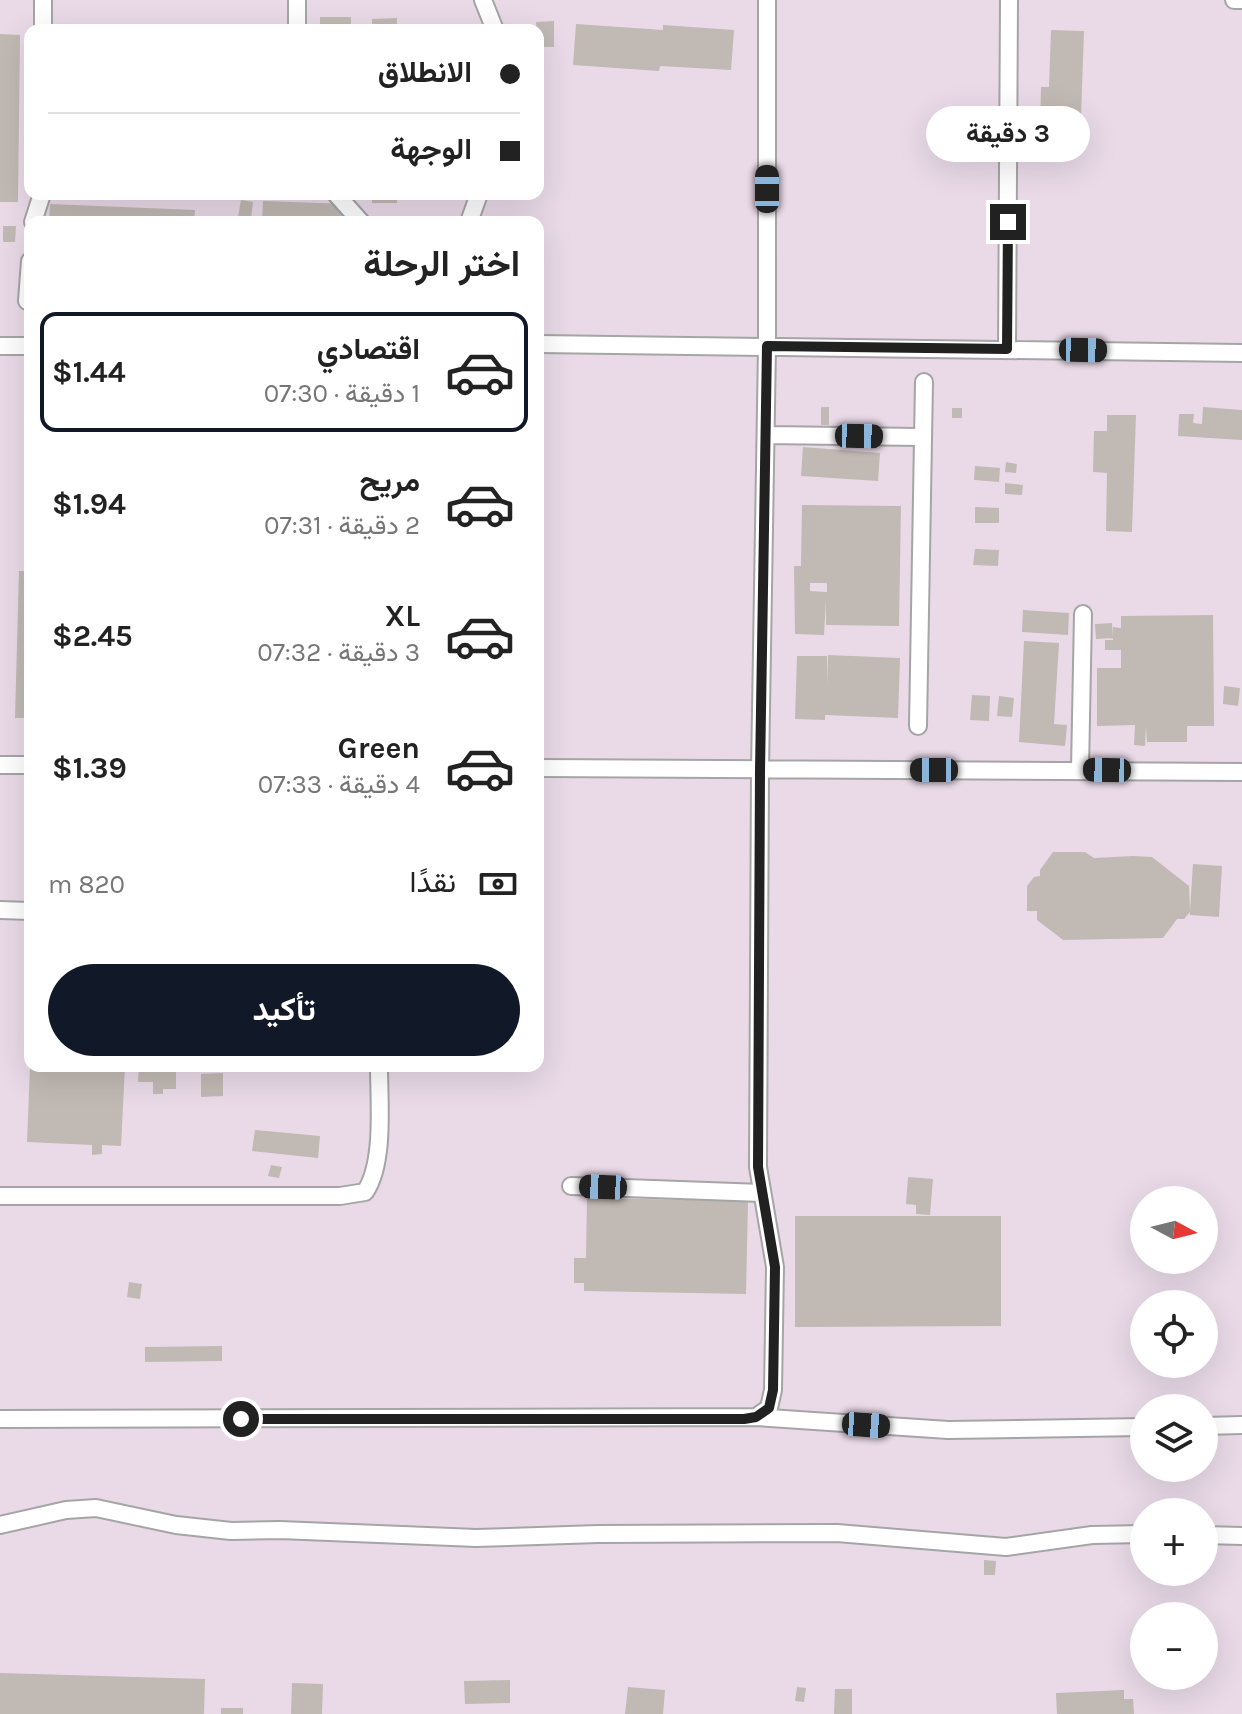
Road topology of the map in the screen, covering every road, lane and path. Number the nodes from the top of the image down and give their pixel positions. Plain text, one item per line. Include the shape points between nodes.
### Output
1 (43, 0) edge
2 (297, 0) edge
3 (483, 0) edge
4 (767, 0) edge
5 (1009, 0) edge
6 (1234, 0) edge
7 (1242, 0) edge
8 (43, 24) edge
9 (297, 24) edge
10 (493, 24) edge
11 (341, 200) edge
12 (356, 216) edge
13 (544, 344) edge
14 (0, 346) edge
15 (24, 346) edge
16 (767, 346) junction
17 (1007, 349) junction
18 (1242, 353) edge
19 (924, 382) dead end
20 (766, 435) junction
21 (921, 437) junction
22 (1083, 614) dead end
23 (918, 726) dead end
24 (0, 765) edge
25 (24, 765) edge
26 (544, 768) edge
27 (1080, 770) junction
28 (760, 771) junction
29 (1242, 772) edge
30 (0, 910) edge
31 (24, 911) edge
32 (379, 1072) edge
33 (571, 1186) dead end
34 (762, 1193) junction
35 (0, 1196) edge
36 (756, 1417) junction
37 (0, 1419) edge
38 (1242, 1425) edge
39 (1218, 1426) edge
40 (1130, 1427) edge
41 (0, 1525) edge
42 (1130, 1534) edge
43 (1218, 1535) edge
44 (1242, 1536) edge

1 - 8 lane
2 - 9 lane
3 - 10 lane
4 - 16 lane
5 - 17 lane
6 - 7 lane
11 - 12 lane
13 - 16 lane
14 - 15 lane
16 - 17 lane
16 - 20 lane
17 - 18 lane
19 - 21 lane
20 - 21 lane
20 - 28 lane
21 - 23 lane
22 - 27 lane
24 - 25 lane
26 - 28 lane
27 - 28 lane
27 - 29 lane
28 - 34 lane
30 - 31 lane
32 - 35 lane via 374,1179 365,1192
33 - 34 lane
34 - 36 lane via 775,1267 773,1390 769,1408
36 - 37 lane
36 - 40 lane via 948,1430
38 - 39 lane
41 - 42 lane via 96,1508 231,1531 476,1538 837,1533 1006,1547
43 - 44 lane

